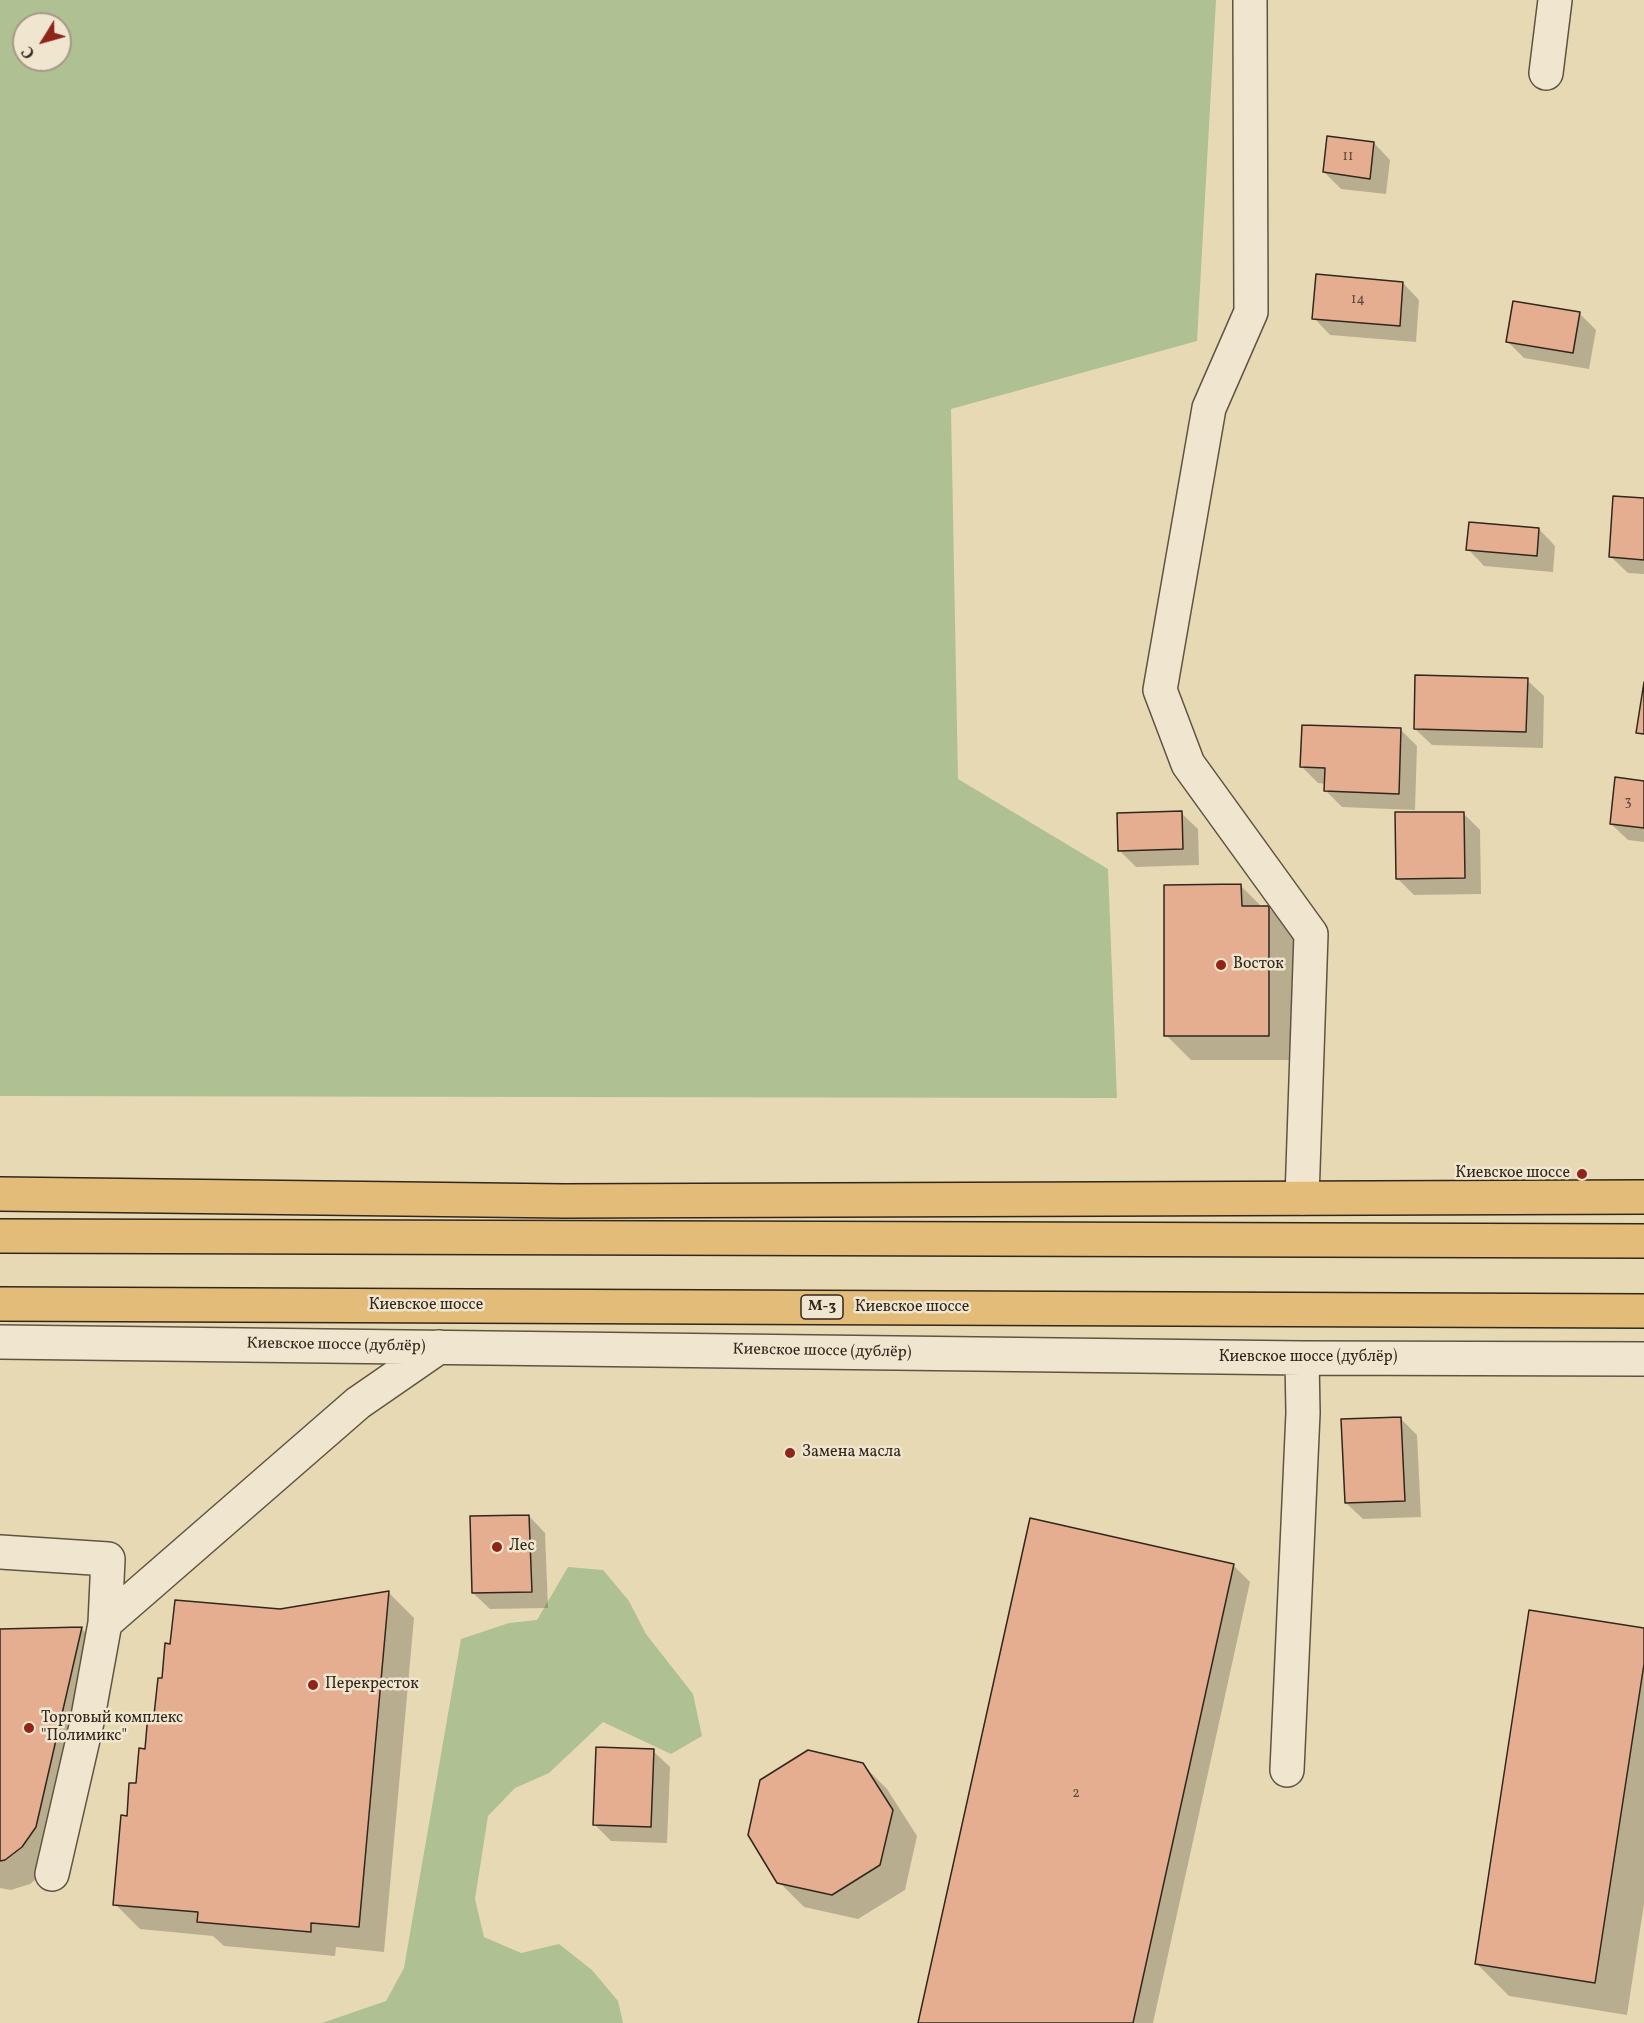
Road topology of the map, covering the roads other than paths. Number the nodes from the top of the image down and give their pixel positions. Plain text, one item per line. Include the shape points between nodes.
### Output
1 (1251, 0) edge
2 (1555, 0) edge
3 (1546, 73) dead end
4 (0, 1194) edge
5 (1644, 1197) edge
6 (1302, 1198) junction
7 (0, 1236) edge
8 (1644, 1241) edge
9 (0, 1304) edge
10 (1644, 1311) edge
11 (0, 1342) edge
12 (439, 1347) junction
13 (1302, 1358) junction
14 (1644, 1359) edge
15 (0, 1552) edge
16 (105, 1623) junction
17 (1287, 1770) dead end
18 (52, 1874) dead end

1 - 6 street via 1251,312 1209,408 1160,690 1188,764 1311,934
2 - 3 street
4 - 6 main road via 564,1201
5 - 6 main road
7 - 8 main road
9 - 10 main road, Киевское шоссе / М-3
11 - 12 street, Киевское шоссе (дублёр)
12 - 13 street, Киевское шоссе (дублёр)
12 - 16 street via 358,1403
13 - 14 street, Киевское шоссе (дублёр)
13 - 17 street via 1303,1413
15 - 16 street via 108,1559
16 - 18 street

